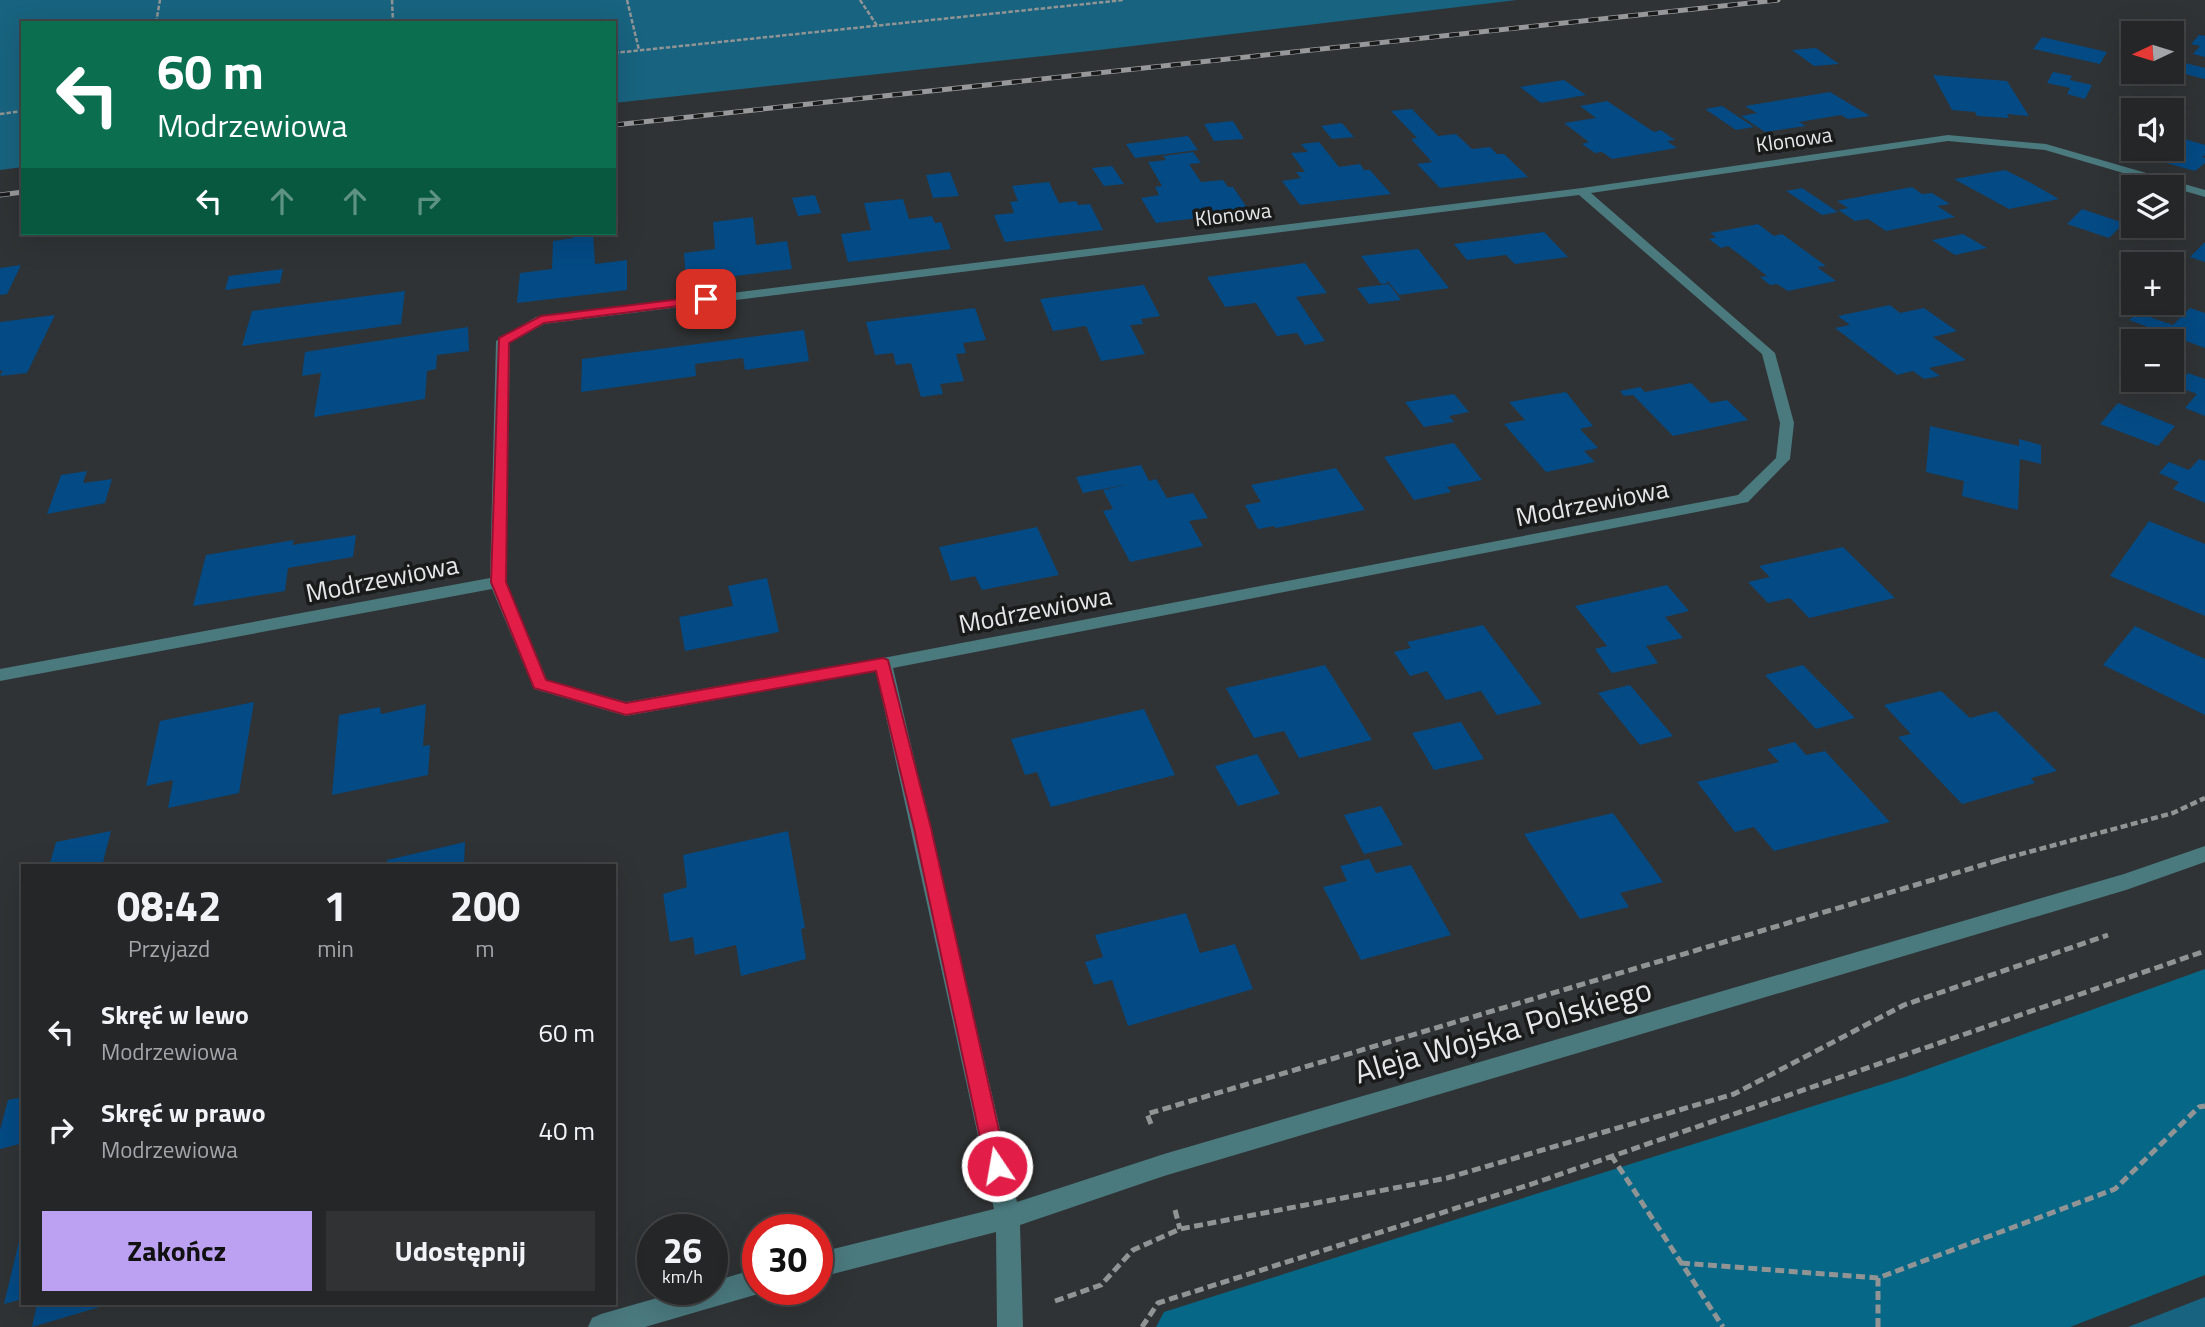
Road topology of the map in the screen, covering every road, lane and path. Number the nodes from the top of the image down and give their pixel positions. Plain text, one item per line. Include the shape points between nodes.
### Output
1 (160, 0) edge
2 (392, 0) edge
3 (626, 0) edge
4 (860, 0) edge
5 (1124, 0) edge
6 (1105, 1) edge
7 (156, 21) edge
8 (393, 21) edge
9 (878, 27) junction
10 (639, 50) junction
11 (616, 53) edge
12 (21, 111) edge
13 (0, 114) edge
14 (1582, 191) junction
15 (2205, 194) edge
16 (498, 582) junction
17 (883, 664) junction
18 (0, 675) edge
19 (2205, 798) edge
20 (2205, 854) edge
21 (2113, 933) dead end
22 (2205, 951) edge
23 (2205, 1107) edge
24 (1611, 1155) junction
25 (1164, 1165) junction
26 (1008, 1217) junction
27 (833, 1262) edge
28 (1681, 1263) junction
29 (1878, 1278) junction
30 (742, 1286) edge
31 (1010, 1322) edge
32 (601, 1327) edge
33 (1142, 1327) edge
34 (1723, 1327) edge
35 (1878, 1327) edge

1 - 7 path
2 - 8 path
3 - 10 path
4 - 9 path
5 - 6 path
6 - 9 path
9 - 10 path
10 - 11 path
12 - 13 path
14 - 15 street, Klonowa via 1948,138 2046,147
14 - 16 street, Klonowa via 541,320 503,341
14 - 17 street, Modrzewiowa via 1768,353 1787,423 1783,459 1743,499
16 - 17 street, Modrzewiowa via 540,684 626,709
16 - 18 street, Modrzewiowa
17 - 26 street
19 - 25 path via 2173,813 1972,867 1147,1114
20 - 25 street, Aleja Wojska Polskiego via 2112,886
21 - 31 path via 1904,1005 1734,1094 1447,1178 1180,1229 1133,1250 1101,1285
22 - 24 path
23 - 29 path via 2199,1107 2115,1189
24 - 28 path
24 - 33 path via 1158,1304
25 - 26 street, Aleja Wojska Polskiego
26 - 27 street, Aleja Wojska Polskiego
26 - 31 street
28 - 29 path
28 - 34 path
29 - 35 path
30 - 32 street

